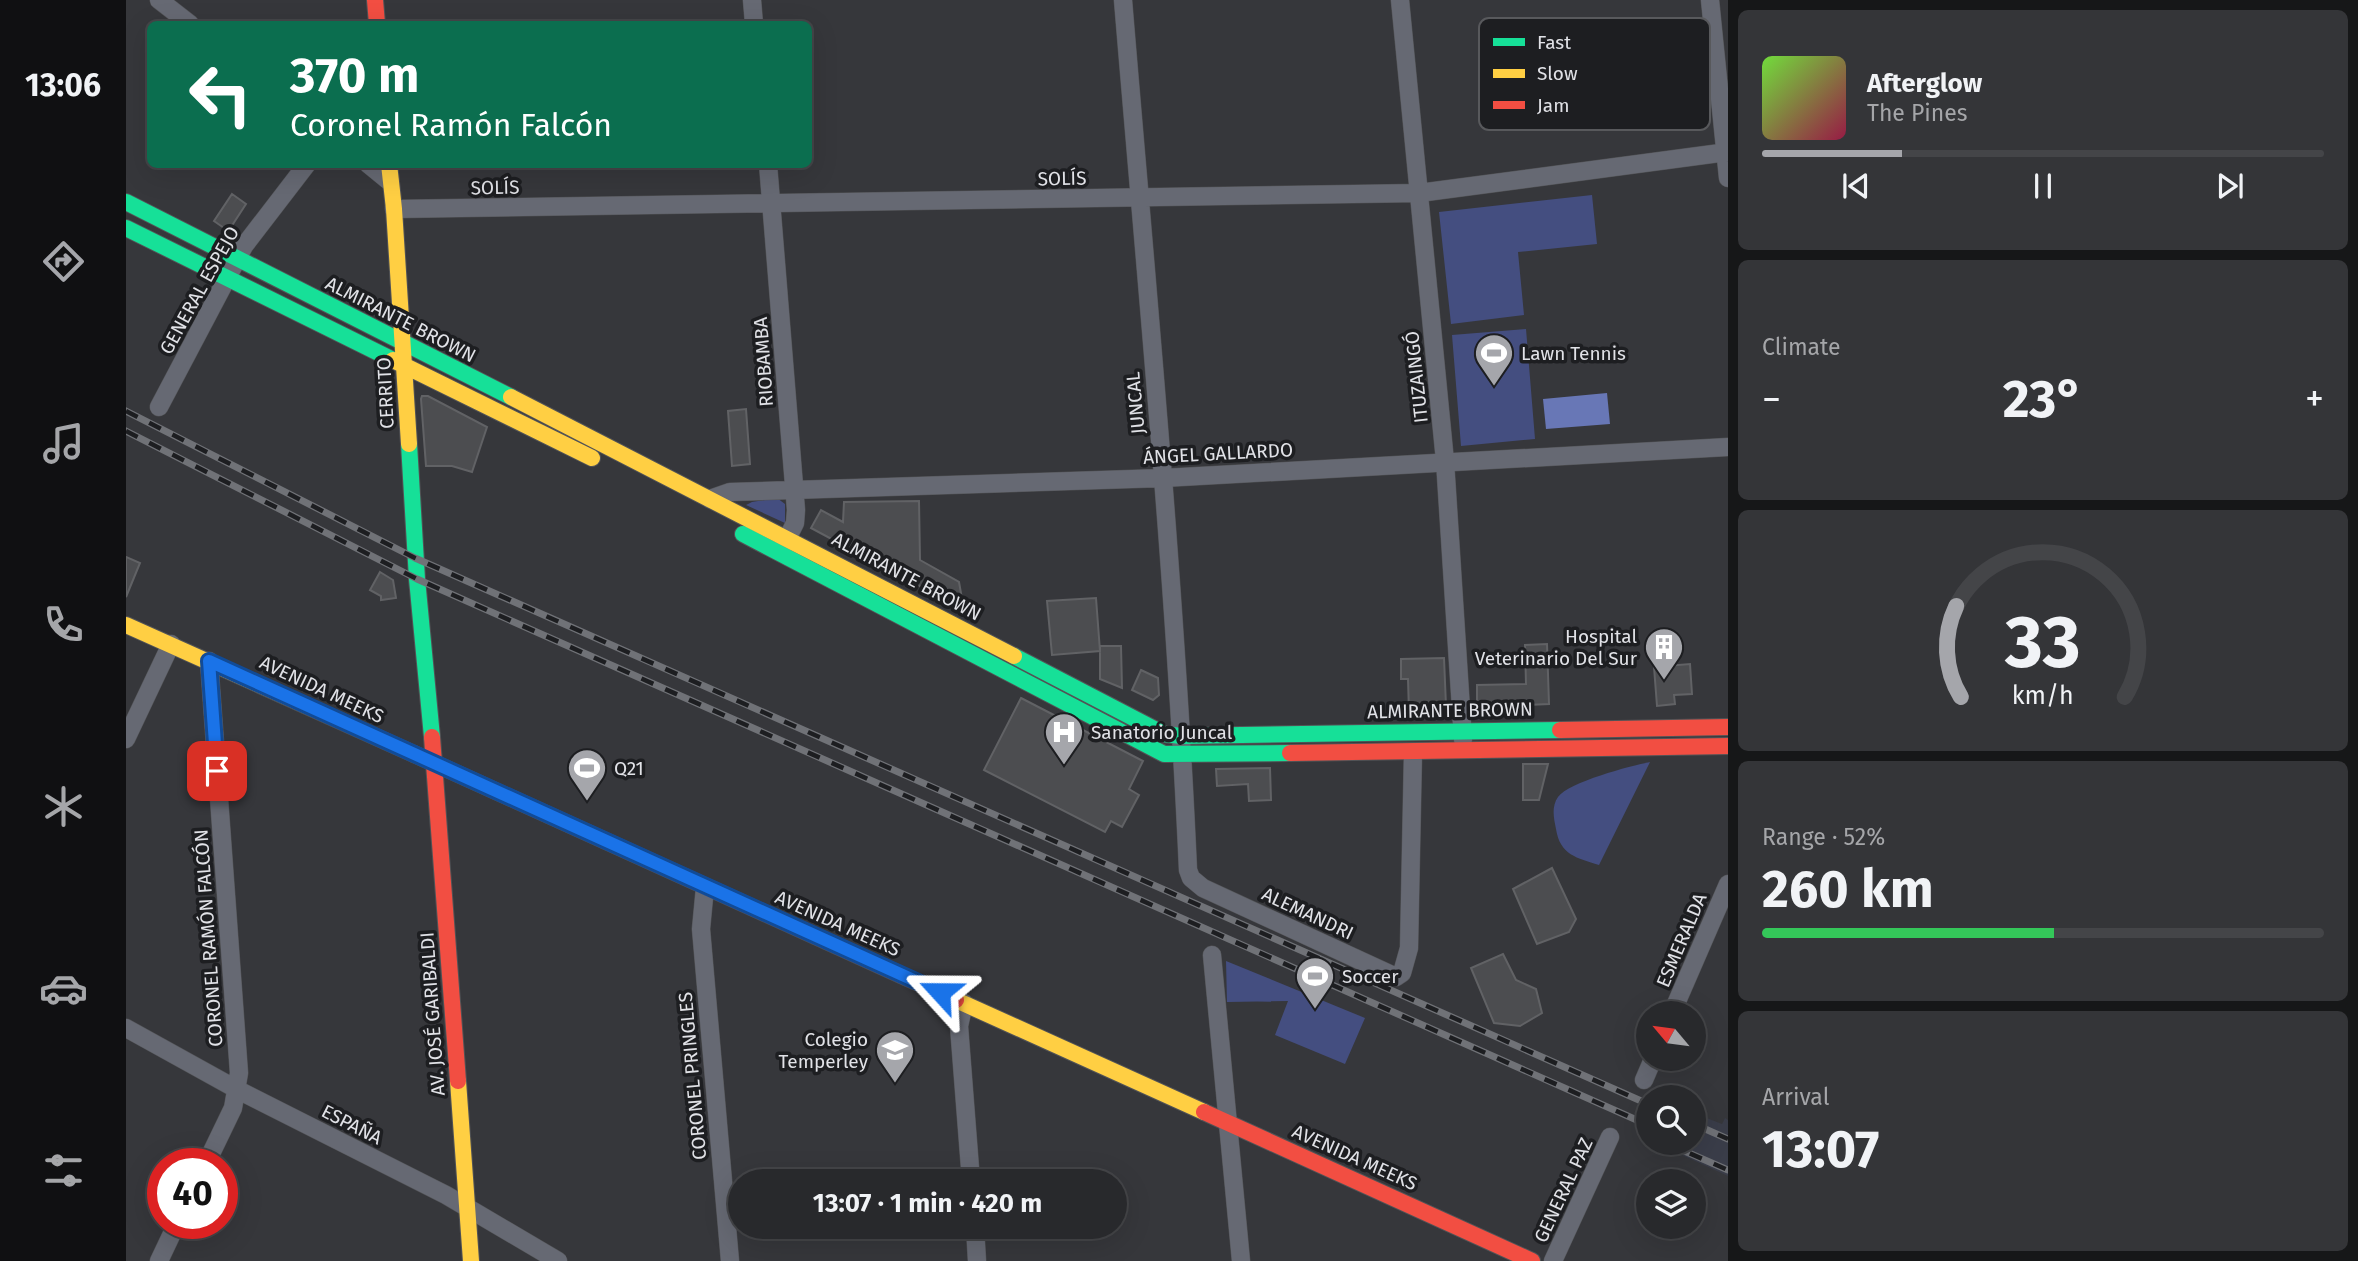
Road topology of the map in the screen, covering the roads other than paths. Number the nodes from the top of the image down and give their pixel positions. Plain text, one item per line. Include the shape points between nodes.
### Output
1 (159, 0) edge
2 (375, 0) edge
3 (752, 0) edge
4 (1123, 0) edge
5 (1400, 0) edge
6 (1710, 0) edge
7 (186, 21) edge
8 (377, 21) edge
9 (754, 21) edge
10 (1727, 152) edge
11 (304, 168) edge
12 (768, 168) edge
13 (390, 173) edge
14 (1728, 178) edge
15 (1419, 193) junction
16 (1140, 198) junction
17 (126, 202) edge
18 (772, 203) junction
19 (394, 209) junction
20 (126, 228) edge
21 (238, 259) junction
22 (228, 280) junction
23 (403, 343) junction
24 (404, 366) junction
25 (159, 407) dead end
26 (1728, 447) edge
27 (1445, 461) junction
28 (608, 466) dead end
29 (632, 478) dead end
30 (1163, 478) junction
31 (793, 490) junction
32 (710, 499) junction
33 (784, 545) junction
34 (126, 625) edge
35 (171, 644) junction
36 (209, 661) junction
37 (1728, 727) edge
38 (1462, 730) junction
39 (1181, 736) junction
40 (126, 739) edge
41 (1728, 746) edge
42 (1463, 751) junction
43 (1413, 752) junction
44 (1183, 755) junction
45 (434, 764) junction
46 (1197, 884) joint
47 (1728, 884) edge
48 (705, 887) junction
49 (1212, 955) dead end
50 (1677, 1001) edge
51 (964, 1003) junction
52 (126, 1028) edge
53 (1648, 1071) edge
54 (1644, 1080) dead end
55 (238, 1090) junction
56 (1229, 1123) junction
57 (1610, 1137) dead end
58 (214, 1148) edge
59 (970, 1169) edge
60 (467, 1207) junction
61 (169, 1239) edge
62 (976, 1239) edge
63 (159, 1261) edge
64 (471, 1261) edge
65 (558, 1261) edge
66 (730, 1261) edge
67 (977, 1261) edge
68 (1241, 1261) edge
69 (1532, 1261) edge
70 (1553, 1261) edge

1 - 7 street
2 - 8 main road
3 - 9 street
4 - 16 street, JUNCAL
5 - 15 street, ITUZAINGÓ
6 - 10 street
10 - 14 street
10 - 15 street, SOLÍS
11 - 21 street, GENERAL ESPEJO
12 - 18 street, RIOBAMBA
13 - 19 main road, CERRITO
15 - 16 street, SOLÍS
15 - 27 street, ITUZAINGÓ
16 - 18 street, SOLÍS
16 - 30 street, JUNCAL
17 - 21 main road, ALMIRANTE BROWN
18 - 19 street, SOLÍS
18 - 31 street, RIOBAMBA
19 - 23 main road, CERRITO
20 - 22 main road, ALMIRANTE BROWN
21 - 22 street, GENERAL ESPEJO
21 - 23 main road, ALMIRANTE BROWN
22 - 24 main road, ALMIRANTE BROWN
22 - 25 street, GENERAL ESPEJO
23 - 24 main road, CERRITO
23 - 32 main road, ALMIRANTE BROWN
24 - 28 main road, ALMIRANTE BROWN
24 - 45 main road, CERRITO
26 - 27 street, ÁNGEL GALLARDO
27 - 30 street, ÁNGEL GALLARDO
27 - 38 street, ITUZAINGÓ
29 - 33 main road, ALMIRANTE BROWN
30 - 31 street, ÁNGEL GALLARDO
30 - 39 street, JUNCAL
31 - 32 street, ÁNGEL GALLARDO via 730,492
31 - 33 street, RIOBAMBA via 795,523
32 - 33 main road, ALMIRANTE BROWN
33 - 39 main road, ALMIRANTE BROWN via 1154,730
33 - 44 main road, ALMIRANTE BROWN via 1155,751
34 - 35 main road, AVENIDA MEEKS
35 - 36 main road, AVENIDA MEEKS
35 - 40 street
36 - 45 main road, AVENIDA MEEKS
36 - 55 street, CORONEL RAMÓN FALCÓN
37 - 38 main road, ALMIRANTE BROWN
38 - 39 main road, ALMIRANTE BROWN
38 - 42 street, ITUZAINGÓ
39 - 44 street, JUNCAL
41 - 42 main road, ALMIRANTE BROWN
42 - 43 main road, ALMIRANTE BROWN
43 - 44 main road, ALMIRANTE BROWN
43 - 46 street, ALEMANDRI via 1409,948 1402,973 1391,975
44 - 46 street, JUNCAL via 1188,870
45 - 48 main road, AVENIDA MEEKS
45 - 60 main road, AV. JOSÉ GARIBALDI
47 - 50 street, ESMERALDA
48 - 51 main road, AVENIDA MEEKS
48 - 66 street, CORONEL PRINGLES via 701,929
49 - 56 street
51 - 56 main road, AVENIDA MEEKS
51 - 59 street via 959,1026
52 - 55 street, ESPAÑA
53 - 54 street
55 - 58 street, CORONEL RAMÓN FALCÓN
55 - 60 street, ESPAÑA
56 - 68 street
56 - 69 main road, AVENIDA MEEKS
57 - 70 street, GENERAL PAZ
60 - 64 main road, AV. JOSÉ GARIBALDI
60 - 65 street, ESPAÑA
61 - 63 street
62 - 67 street

